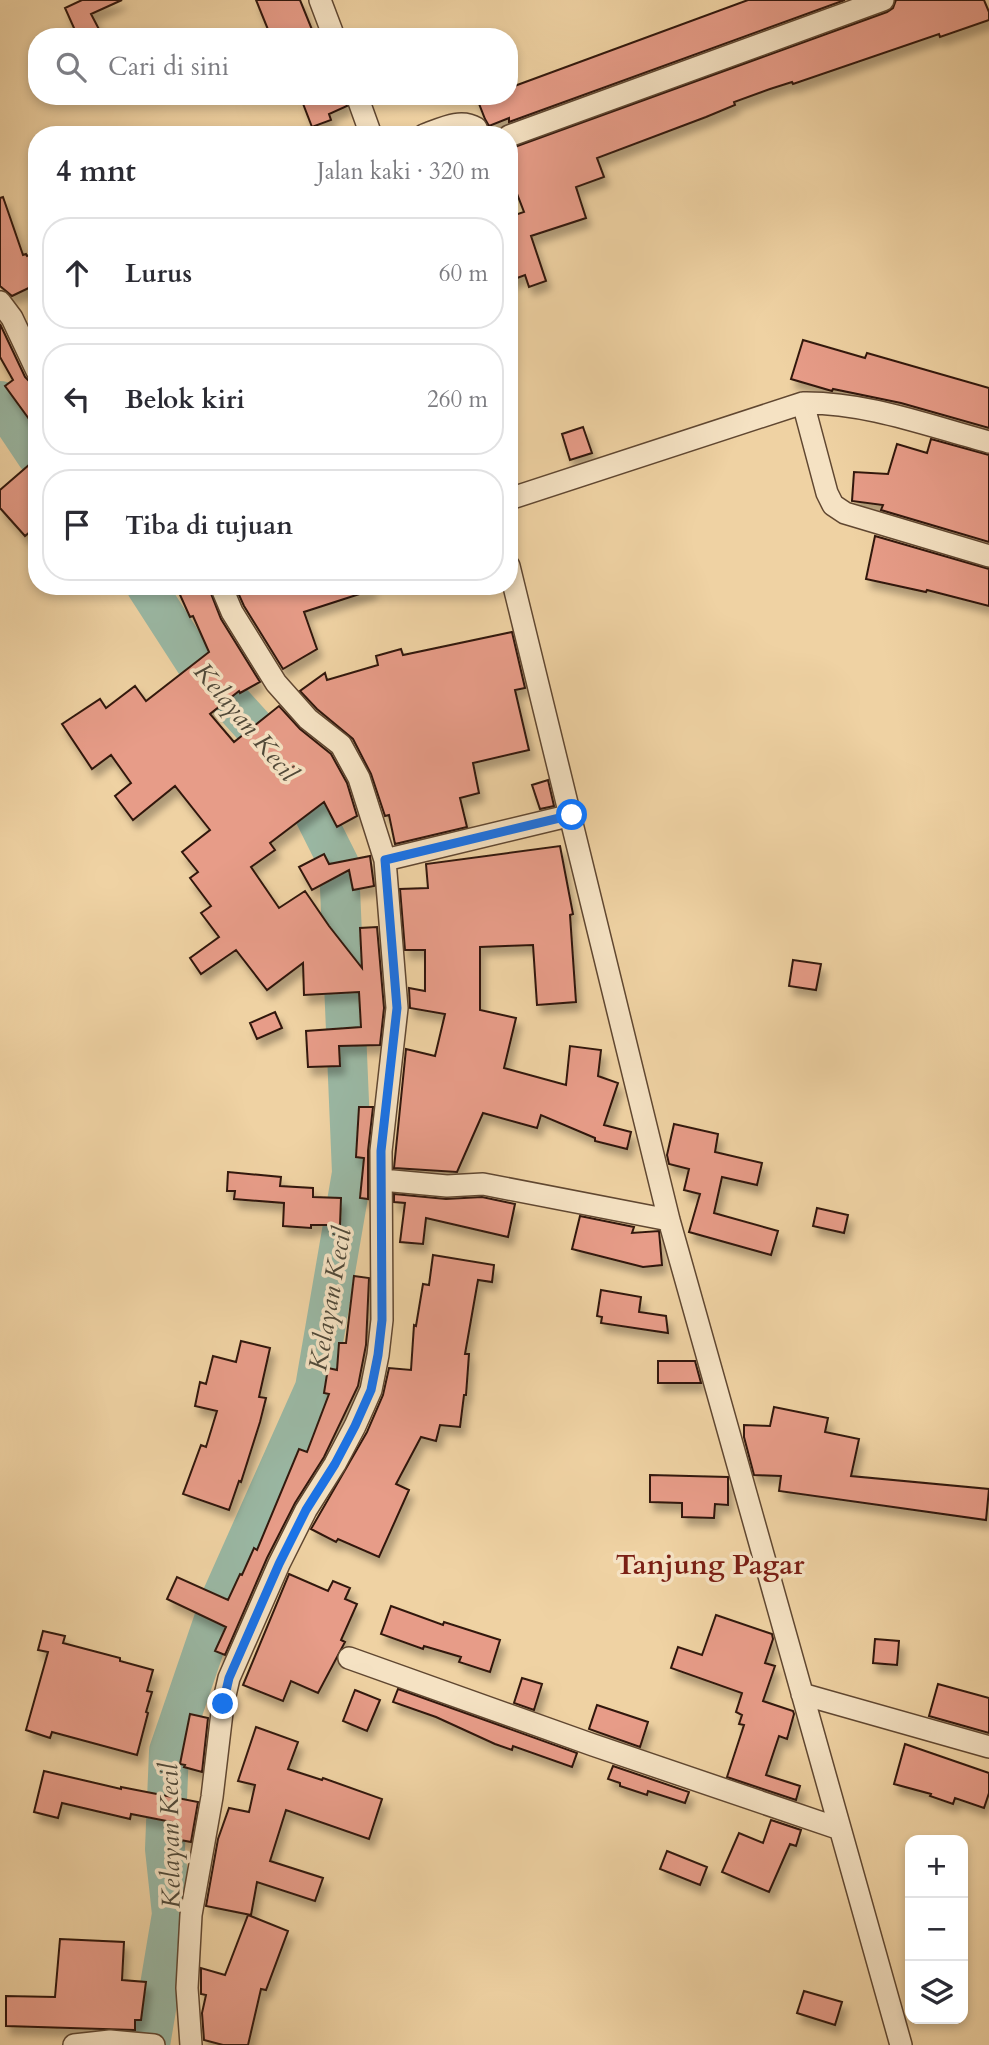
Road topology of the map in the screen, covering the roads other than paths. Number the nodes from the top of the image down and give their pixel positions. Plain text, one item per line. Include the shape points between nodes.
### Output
1 (320, 0) edge
2 (883, 0) edge
3 (331, 28) edge
4 (360, 105) edge
5 (368, 126) edge
6 (450, 126) edge
7 (470, 126) edge
8 (518, 133) edge
9 (0, 302) edge
10 (28, 351) edge
11 (803, 403) junction
12 (989, 442) edge
13 (518, 496) edge
14 (989, 556) edge
15 (225, 595) edge
16 (516, 595) edge
17 (572, 815) junction
18 (385, 860) junction
19 (383, 1180) junction
20 (669, 1220) junction
21 (349, 1658) dead end
22 (802, 1694) junction
23 (989, 1747) edge
24 (839, 1829) junction
25 (74, 2045) edge
26 (154, 2045) edge
27 (191, 2045) edge
28 (901, 2045) edge

1 - 3 street
2 - 8 street
4 - 5 street
6 - 7 street
9 - 10 street
11 - 12 street via 868,409
11 - 13 street
11 - 14 street via 833,505 880,525
15 - 18 street via 276,682 350,760
16 - 17 street
17 - 18 street
17 - 20 street
18 - 19 street via 397,1008 383,1122
19 - 20 street via 483,1184
19 - 27 street via 382,1320 371,1390 279,1564 229,1678 223,1704 191,1915 187,1988
20 - 22 street
21 - 24 street
22 - 23 street
22 - 24 street
24 - 28 street
25 - 26 street via 110,2041

